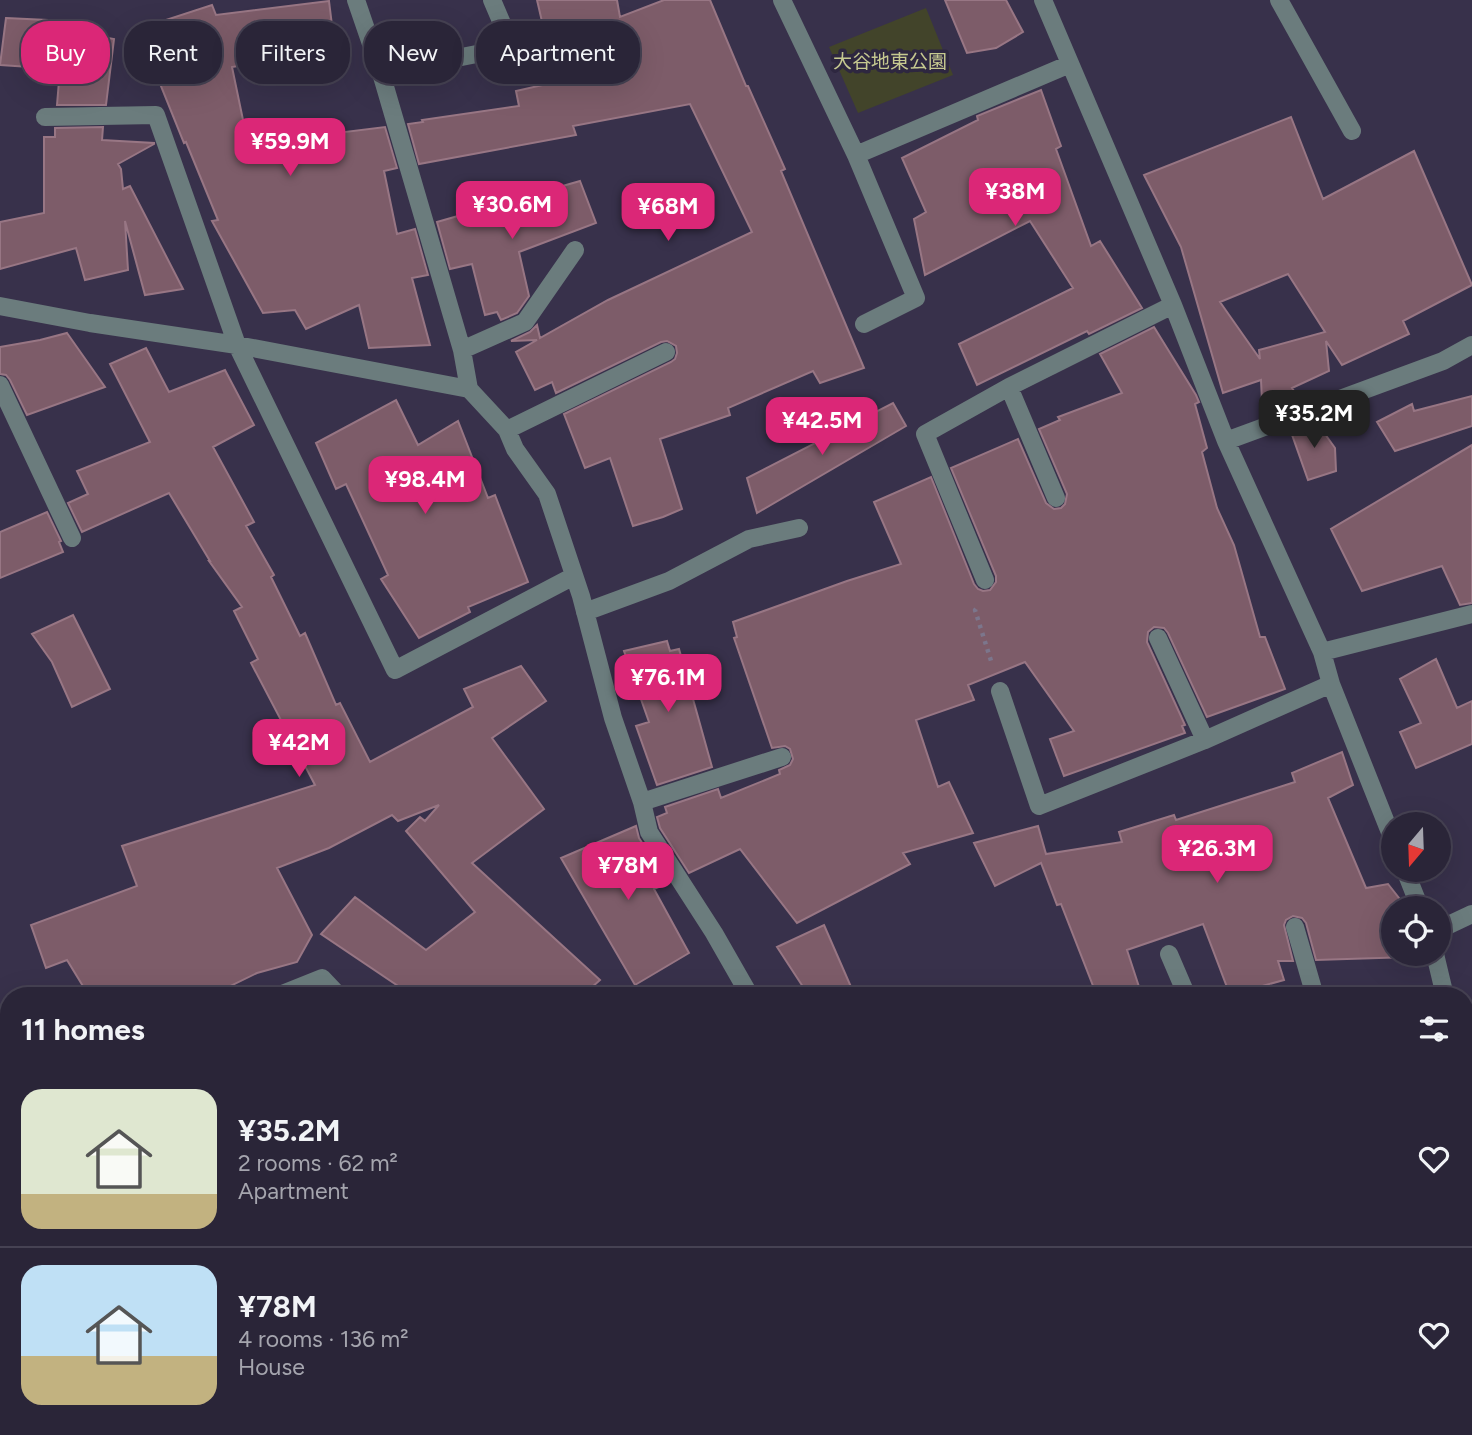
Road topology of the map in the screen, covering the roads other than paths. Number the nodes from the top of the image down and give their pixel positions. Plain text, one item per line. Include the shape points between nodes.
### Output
1 (356, 0) edge
2 (492, 0) edge
3 (782, 0) edge
4 (1043, 0) edge
5 (1279, 0) edge
6 (364, 23) edge
7 (462, 57) edge
8 (1070, 64) junction
9 (384, 84) edge
10 (45, 117) dead end
11 (1352, 131) dead end
12 (856, 155) junction
13 (575, 250) dead end
14 (1173, 305) junction
15 (0, 306) edge
16 (864, 324) dead end
17 (237, 345) junction
18 (1472, 345) edge
19 (462, 350) junction
20 (666, 352) dead end
21 (0, 385) edge
22 (1009, 387) junction
23 (469, 389) junction
24 (507, 430) junction
25 (1226, 440) junction
26 (1056, 498) dead end
27 (799, 528) dead end
28 (72, 538) dead end
29 (574, 576) junction
30 (985, 580) road end
31 (585, 612) junction
32 (1472, 614) edge
33 (1158, 638) dead end
34 (1322, 652) junction
35 (1331, 684) junction
36 (1000, 691) road end
37 (1205, 740) junction
38 (782, 757) dead end
39 (642, 802) junction
40 (1382, 812) edge
41 (1472, 914) edge
42 (1451, 924) edge
43 (1295, 927) dead end
44 (1169, 954) dead end
45 (1438, 966) edge
46 (300, 987) edge
47 (330, 987) edge
48 (745, 987) edge
49 (1182, 987) edge
50 (1312, 987) edge
51 (1444, 987) edge

1 - 6 street
2 - 7 street via 512,47
3 - 12 street
4 - 8 street
5 - 11 street
8 - 12 street
8 - 14 street
9 - 19 street
10 - 17 street via 156,115
12 - 16 street via 916,298
13 - 19 street via 525,322
14 - 22 street
14 - 25 street
15 - 17 street
17 - 23 street
17 - 29 street via 395,670
18 - 25 street via 1443,361
19 - 23 street
20 - 24 street
21 - 28 street
22 - 26 street
22 - 30 street via 925,434
23 - 24 street
24 - 29 street via 547,494
25 - 34 street
27 - 31 street via 749,539 669,581
29 - 31 street
31 - 39 street via 613,718
32 - 34 street
33 - 37 street
34 - 35 street
35 - 37 street
35 - 40 street
36 - 37 street via 1040,806
38 - 39 street
39 - 48 street via 649,832
41 - 42 street
43 - 50 street
44 - 49 street
45 - 51 street
46 - 47 street via 322,978

